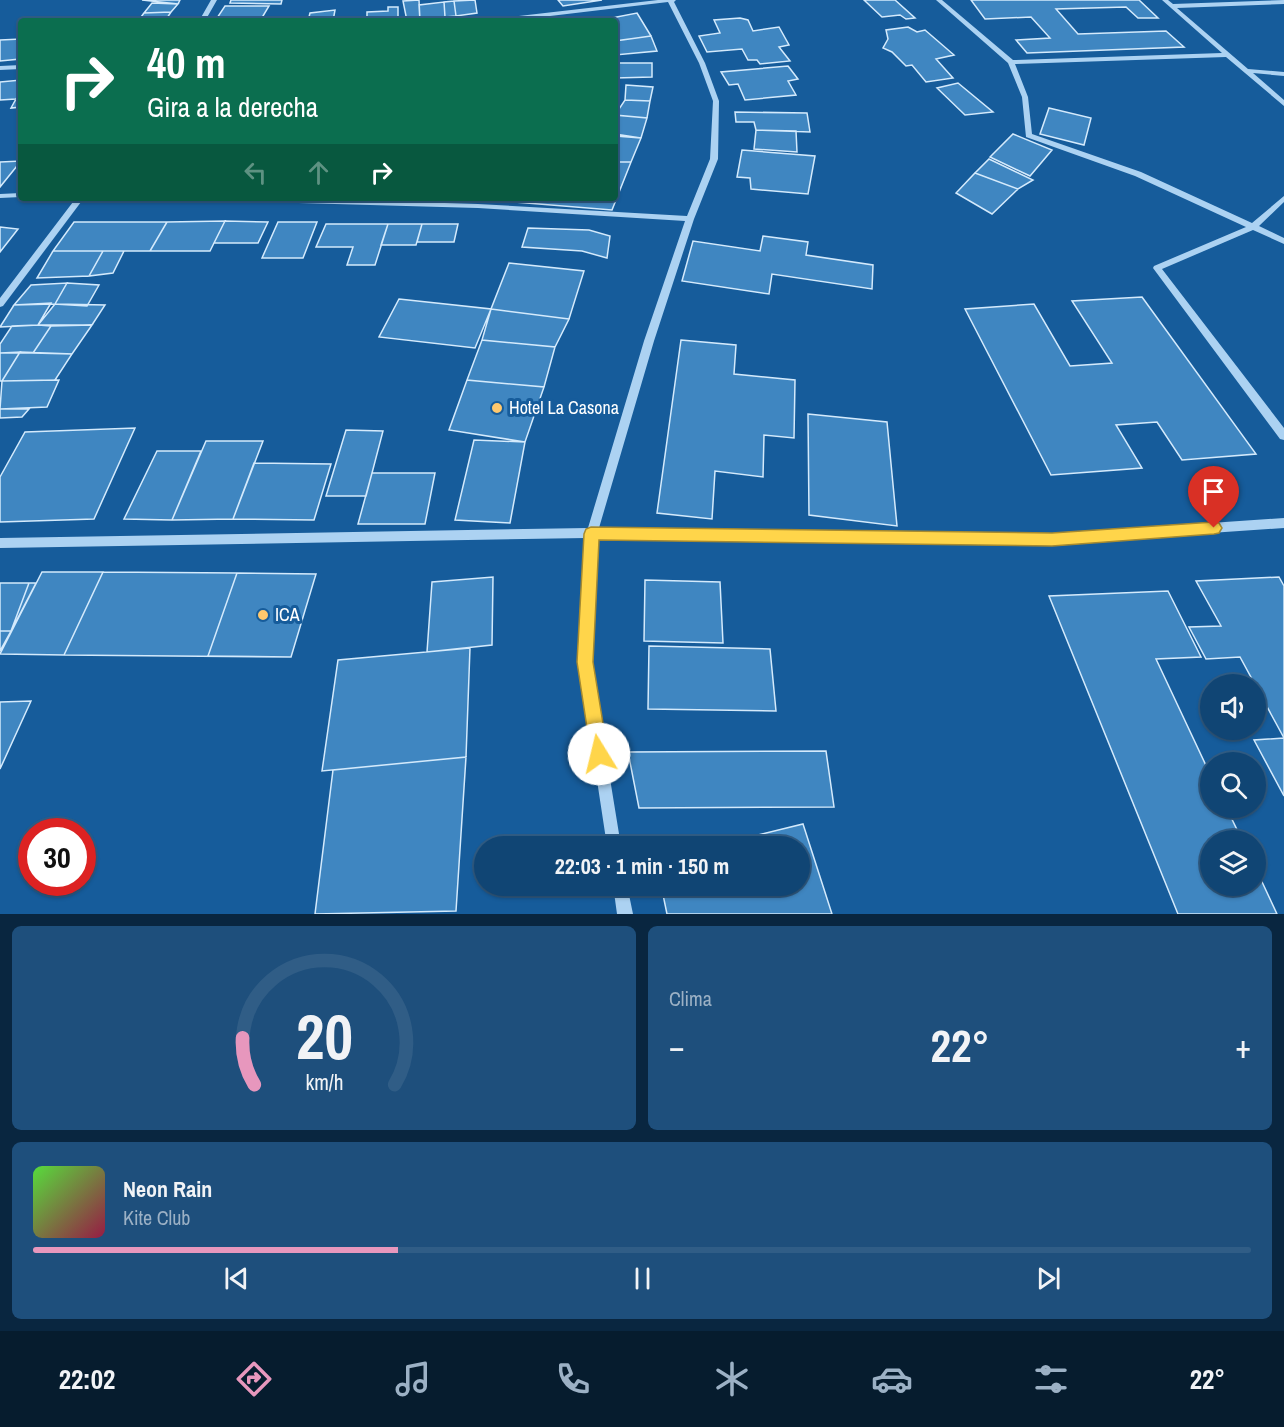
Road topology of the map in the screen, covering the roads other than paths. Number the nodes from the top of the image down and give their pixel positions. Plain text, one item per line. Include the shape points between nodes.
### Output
1 (214, 0) edge
2 (671, 0) edge
3 (939, 0) edge
4 (1165, 0) edge
5 (1284, 2) edge
6 (1171, 6) junction
7 (204, 18) edge
8 (518, 18) edge
9 (1228, 55) junction
10 (1011, 62) junction
11 (18, 67) edge
12 (0, 68) edge
13 (1249, 70) junction
14 (1284, 74) edge
15 (1284, 104) edge
16 (18, 195) edge
17 (0, 196) edge
18 (1284, 198) edge
19 (78, 201) edge
20 (300, 201) edge
21 (690, 219) junction
22 (1254, 226) junction
23 (1284, 241) edge
24 (0, 304) edge
25 (1284, 436) edge
26 (1284, 523) edge
27 (591, 534) junction
28 (0, 543) edge
29 (612, 836) edge
30 (622, 896) edge
31 (625, 914) edge

1 - 7 street
2 - 8 street
2 - 21 street via 716,101 714,159
3 - 10 street
4 - 6 street
5 - 6 street
6 - 9 street
9 - 10 street
9 - 13 street
10 - 22 street via 1025,97 1029,135 1138,174
11 - 12 street
13 - 14 street
13 - 15 street
16 - 17 street
18 - 22 street
19 - 24 street
20 - 21 street via 478,206
21 - 27 street
22 - 23 street
22 - 25 street via 1157,268
26 - 27 street via 1052,539
27 - 28 street
27 - 29 street via 585,662
30 - 31 street

